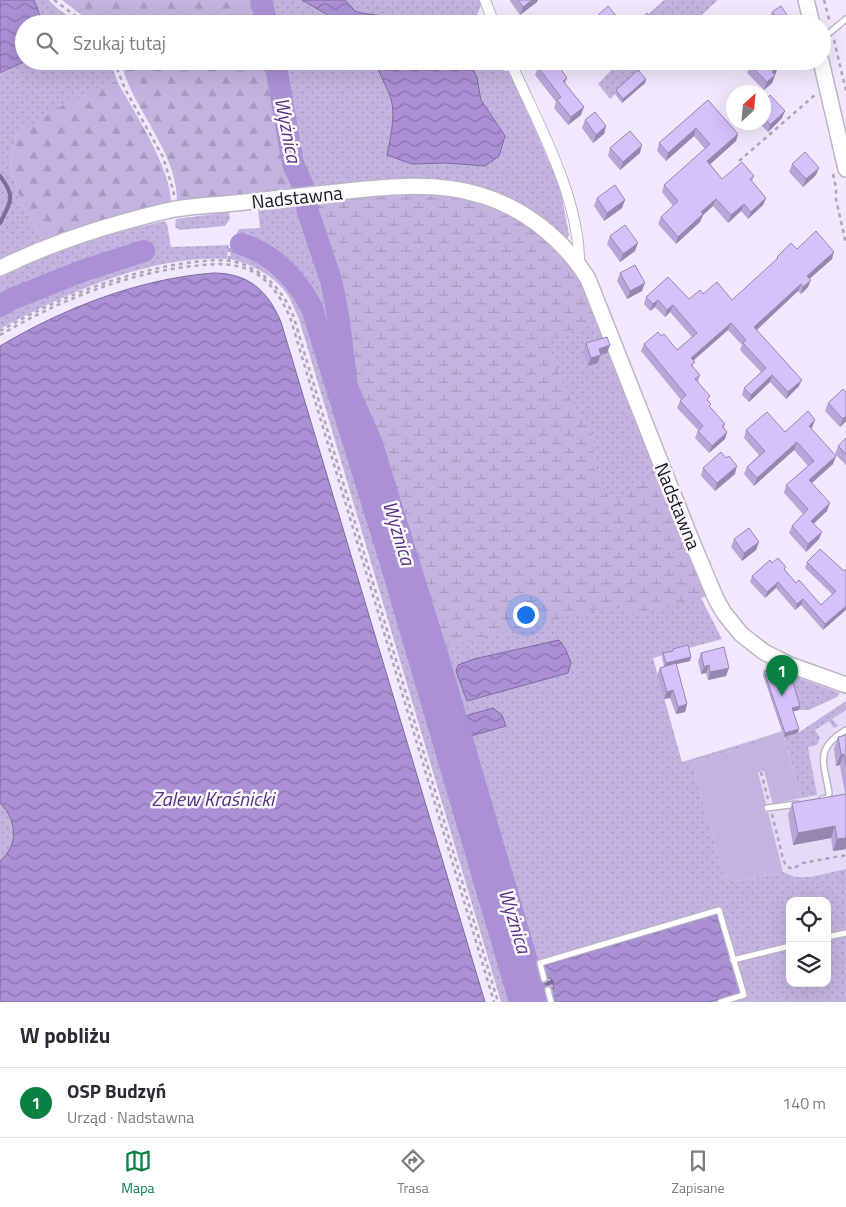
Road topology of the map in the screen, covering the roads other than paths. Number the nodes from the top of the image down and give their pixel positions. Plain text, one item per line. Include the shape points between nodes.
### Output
1 (485, 0) edge
2 (806, 0) edge
3 (491, 15) edge
4 (810, 15) edge
5 (846, 19) edge
6 (831, 32) edge
7 (514, 70) edge
8 (823, 70) edge
9 (846, 169) edge
10 (579, 264) junction
11 (0, 268) edge
12 (846, 685) edge
13 (846, 730) edge
14 (818, 800) edge
15 (799, 803) edge
16 (769, 808) road end
17 (846, 933) edge
18 (831, 936) edge
19 (786, 947) edge
20 (733, 960) junction
21 (544, 979) dead end
22 (548, 990) dead end
23 (551, 1002) edge
24 (721, 1002) edge

1 - 3 street
2 - 4 street
5 - 6 lane
7 - 10 street, Nadstawna via 566,187
8 - 9 street
10 - 11 street, Nadstawna via 540,225 513,208 479,194 409,187 299,196 236,207 171,213 60,241
10 - 12 street, Nadstawna via 588,279 690,537 724,613 741,634 764,652
13 - 14 lane via 829,743 822,754 829,793 828,798
15 - 16 lane
17 - 18 lane
19 - 20 lane
20 - 21 lane via 719,910 540,964
20 - 24 lane via 744,995
22 - 23 lane

